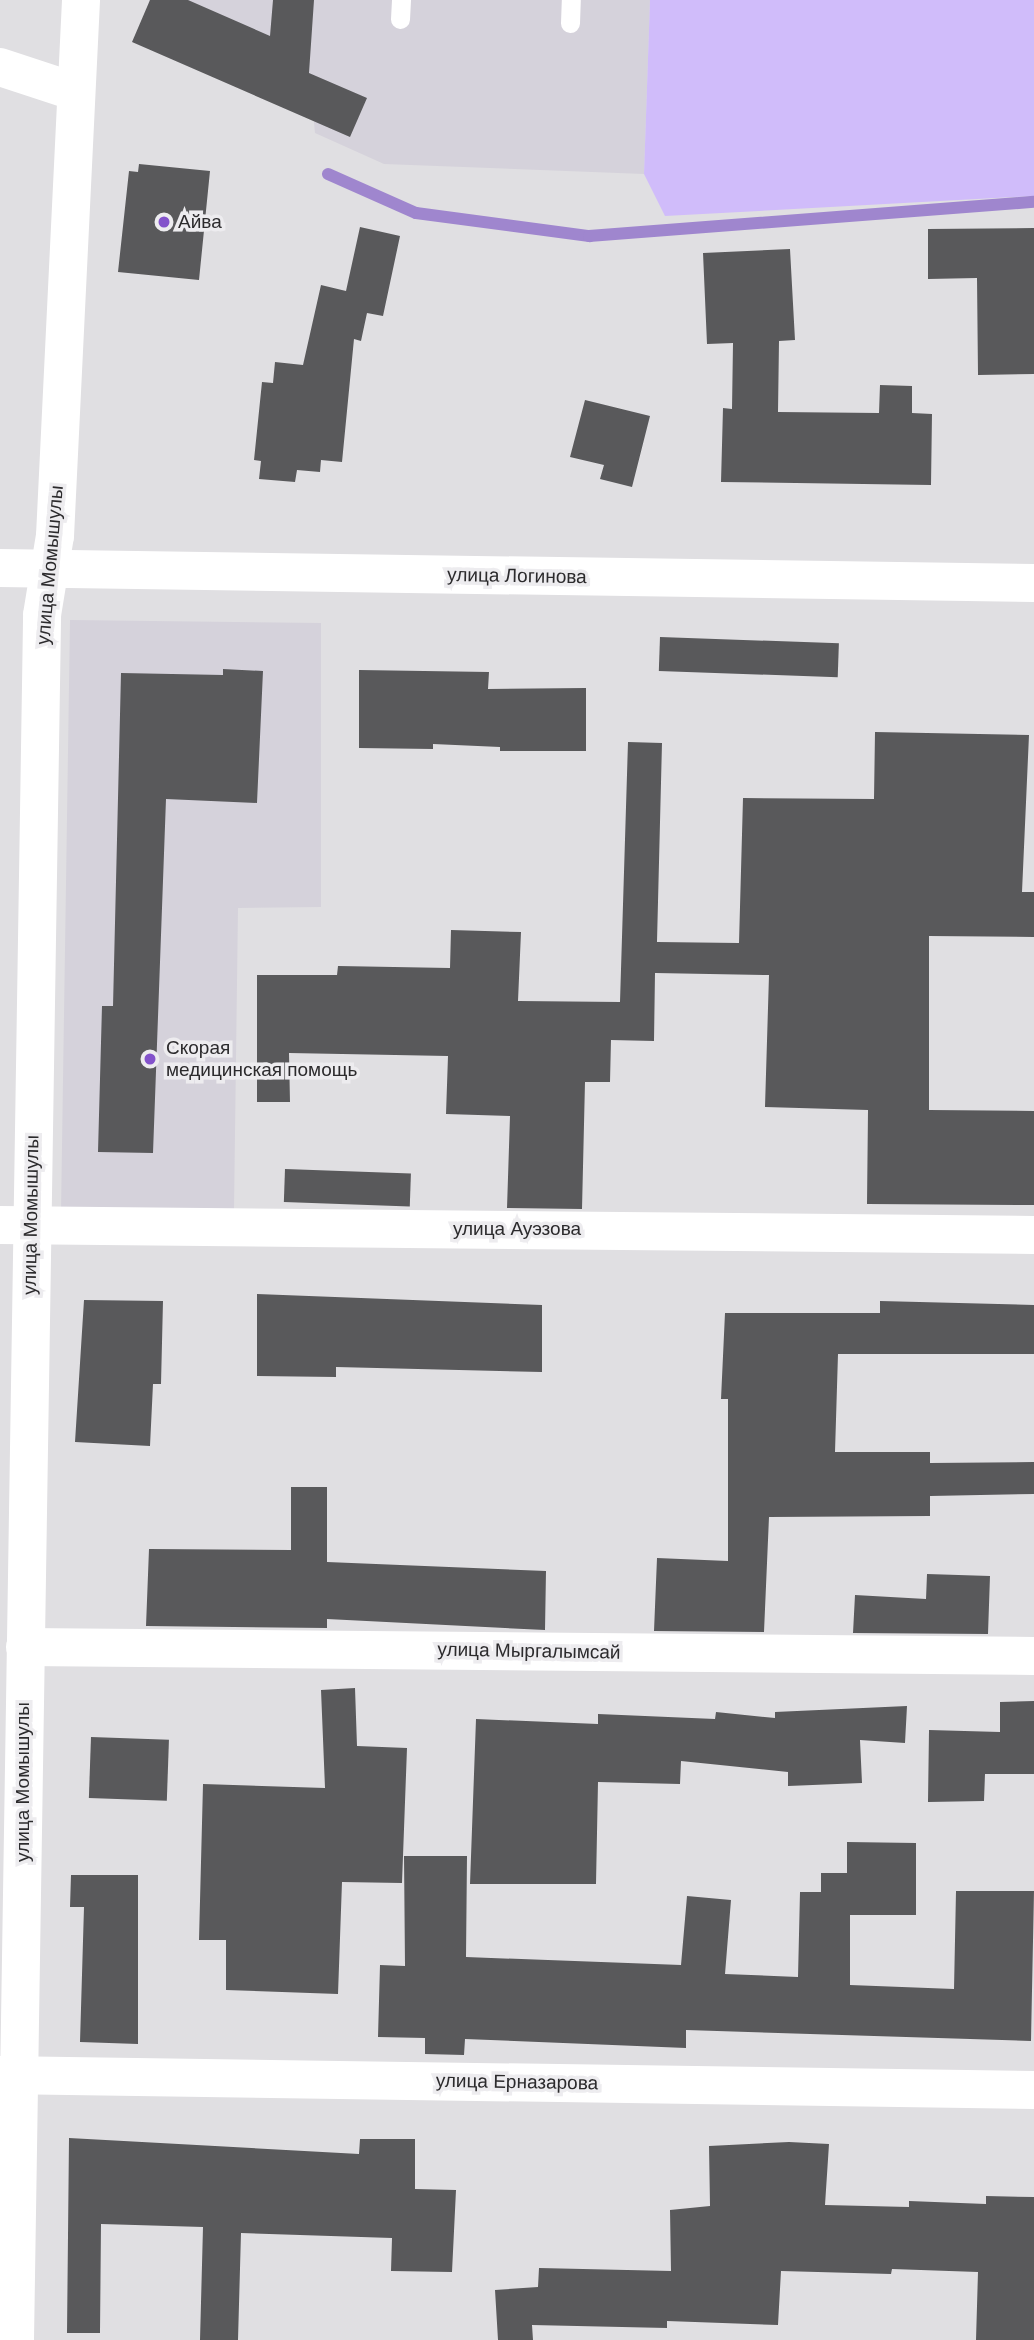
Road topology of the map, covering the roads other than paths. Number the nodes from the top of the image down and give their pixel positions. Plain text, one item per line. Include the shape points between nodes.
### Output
1 (81, 0) edge
2 (571, 0) edge
3 (570, 23) dead end
4 (0, 67) edge
5 (76, 92) junction
6 (0, 568) edge
7 (52, 569) junction
8 (1034, 583) edge
9 (15, 1226) edge
10 (1034, 1235) edge
11 (24, 1647) junction
12 (1034, 1656) edge
13 (10, 2075) edge
14 (1034, 2090) edge
15 (15, 2340) edge

1 - 5 street, улица Момышулы
2 - 3 lane
4 - 5 street
5 - 7 street, улица Момышулы
6 - 7 street, улица Логинова
7 - 8 street, улица Логинова
7 - 9 street, улица Момышулы via 42,615
9 - 10 street, улица Ауэзова
9 - 11 street, улица Момышулы
11 - 12 street, улица Мыргалымсай
11 - 13 street, улица Момышулы
13 - 14 street, улица Ерназарова
13 - 15 street, улица Момышулы

